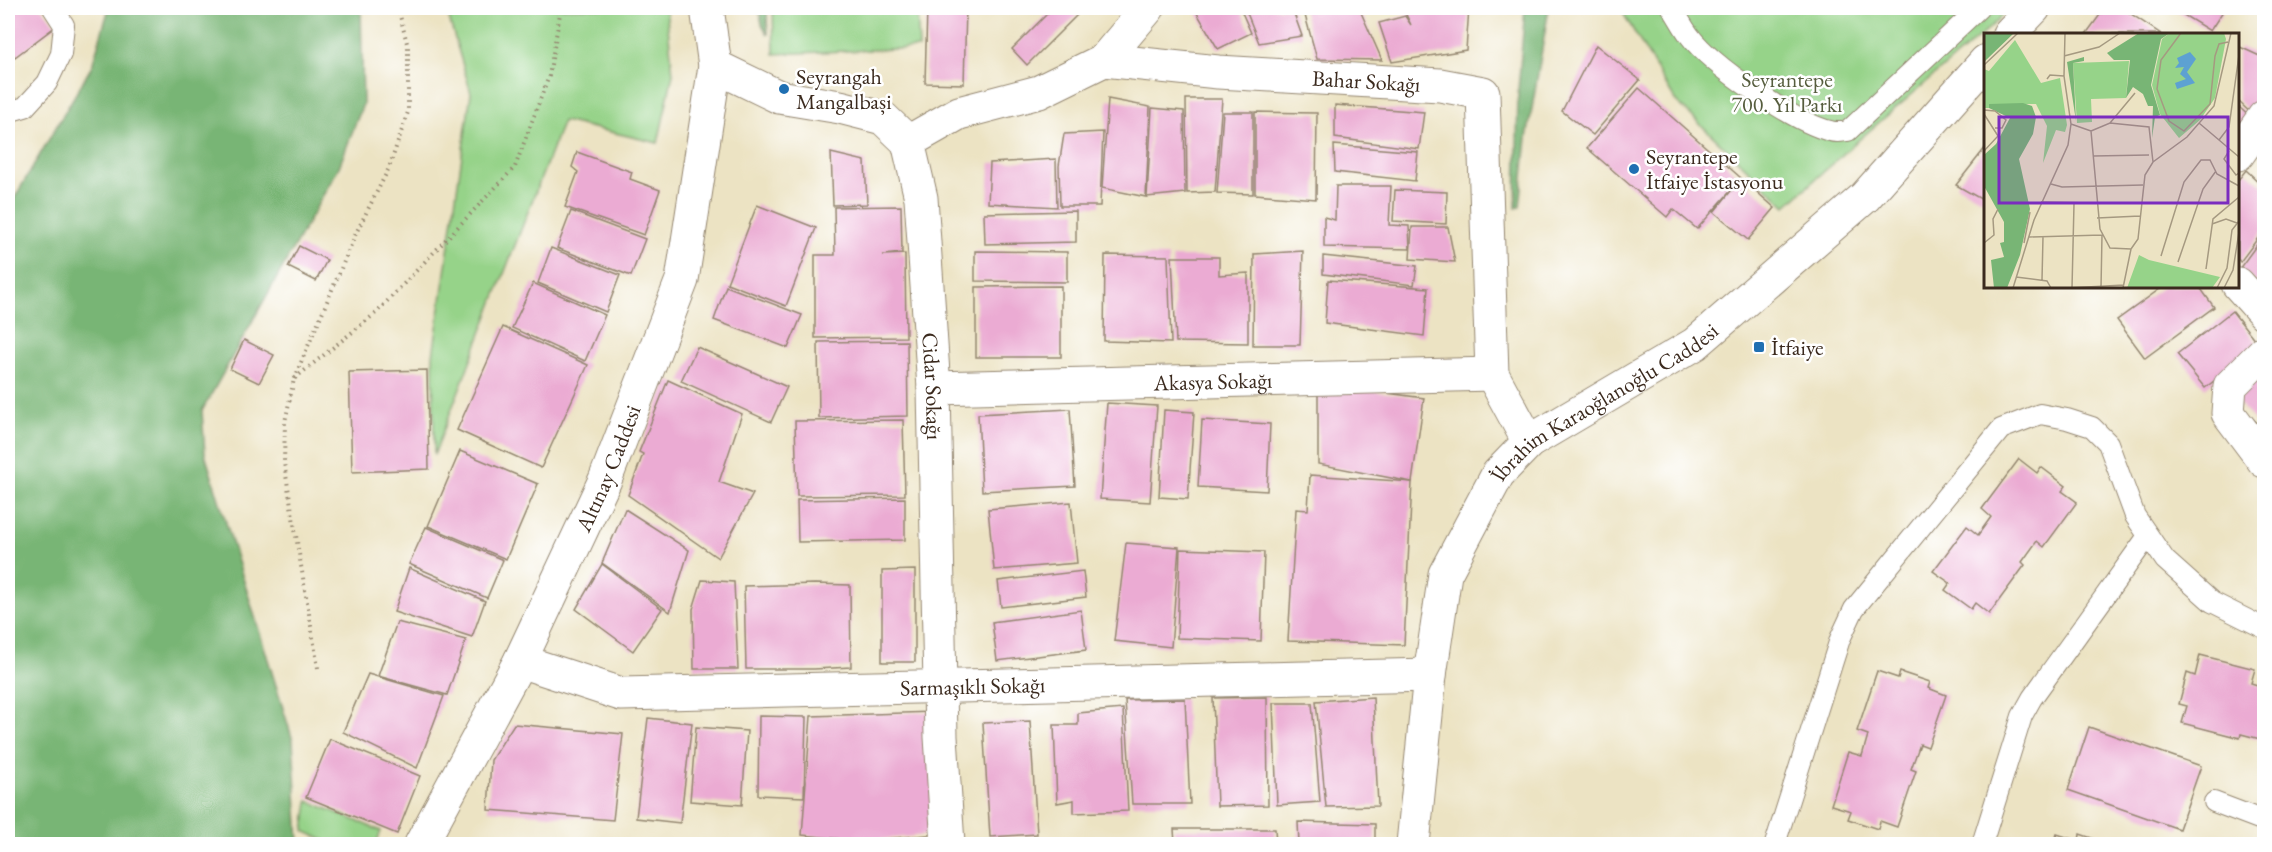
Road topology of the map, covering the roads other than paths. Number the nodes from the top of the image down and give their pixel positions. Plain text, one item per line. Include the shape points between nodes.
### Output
1 (53, 8) edge
2 (707, 8) edge
3 (1148, 8) edge
4 (1672, 8) edge
5 (1979, 8) edge
6 (2034, 8) edge
7 (2010, 33) edge
8 (1104, 60) junction
9 (1984, 63) edge
10 (715, 66) junction
11 (8, 111) edge
12 (2265, 117) edge
13 (908, 142) junction
14 (2239, 153) edge
15 (2239, 285) edge
16 (2265, 313) edge
17 (2265, 352) edge
18 (1492, 374) junction
19 (934, 388) junction
20 (1529, 442) junction
21 (2265, 461) edge
22 (2148, 536) junction
23 (2265, 628) edge
24 (520, 661) junction
25 (1430, 675) junction
26 (941, 686) junction
27 (2214, 802) dead end
28 (2265, 821) edge
29 (421, 844) edge
30 (948, 844) edge
31 (1413, 844) edge
32 (1775, 844) edge
33 (1982, 844) edge

1 - 11 lane via 64,24 62,54 47,83 25,107
2 - 10 street, Altınay Caddesi
3 - 8 street
4 - 5 lane via 1690,36 1714,61 1758,93 1817,127 1834,132 1848,131
6 - 7 street
8 - 13 street via 1039,92 959,113
8 - 18 street, Bahar Sokağı via 1218,72 1440,85 1484,93
9 - 20 street, İbrahim Karaoğlanoğlu Caddesi via 1865,196 1695,344
10 - 13 street via 779,97 883,118
10 - 24 street, Altınay Caddesi via 682,280 606,480
12 - 14 street
13 - 19 street, Cidar Sokağı via 921,198
15 - 16 street
17 - 21 street via 2230,386 2228,413
18 - 19 street, Akasya Sokağı
18 - 20 street, Bahar Sokağı
19 - 26 street, Cidar Sokağı
20 - 25 street, İbrahim Karaoğlanoğlu Caddesi via 1498,474 1445,574
22 - 23 lane via 2164,560 2212,602
22 - 32 lane via 2135,516 2108,443 2092,427 2040,414 2001,429 1854,609 1840,639
22 - 33 lane via 2022,716
24 - 26 street, Sarmaşıklı Sokağı via 621,694
24 - 29 street, Altınay Caddesi
25 - 26 street, Sarmaşıklı Sokağı
25 - 31 street, İbrahim Karaoğlanoğlu Caddesi
26 - 30 street, Cidar Sokağı
27 - 28 lane

